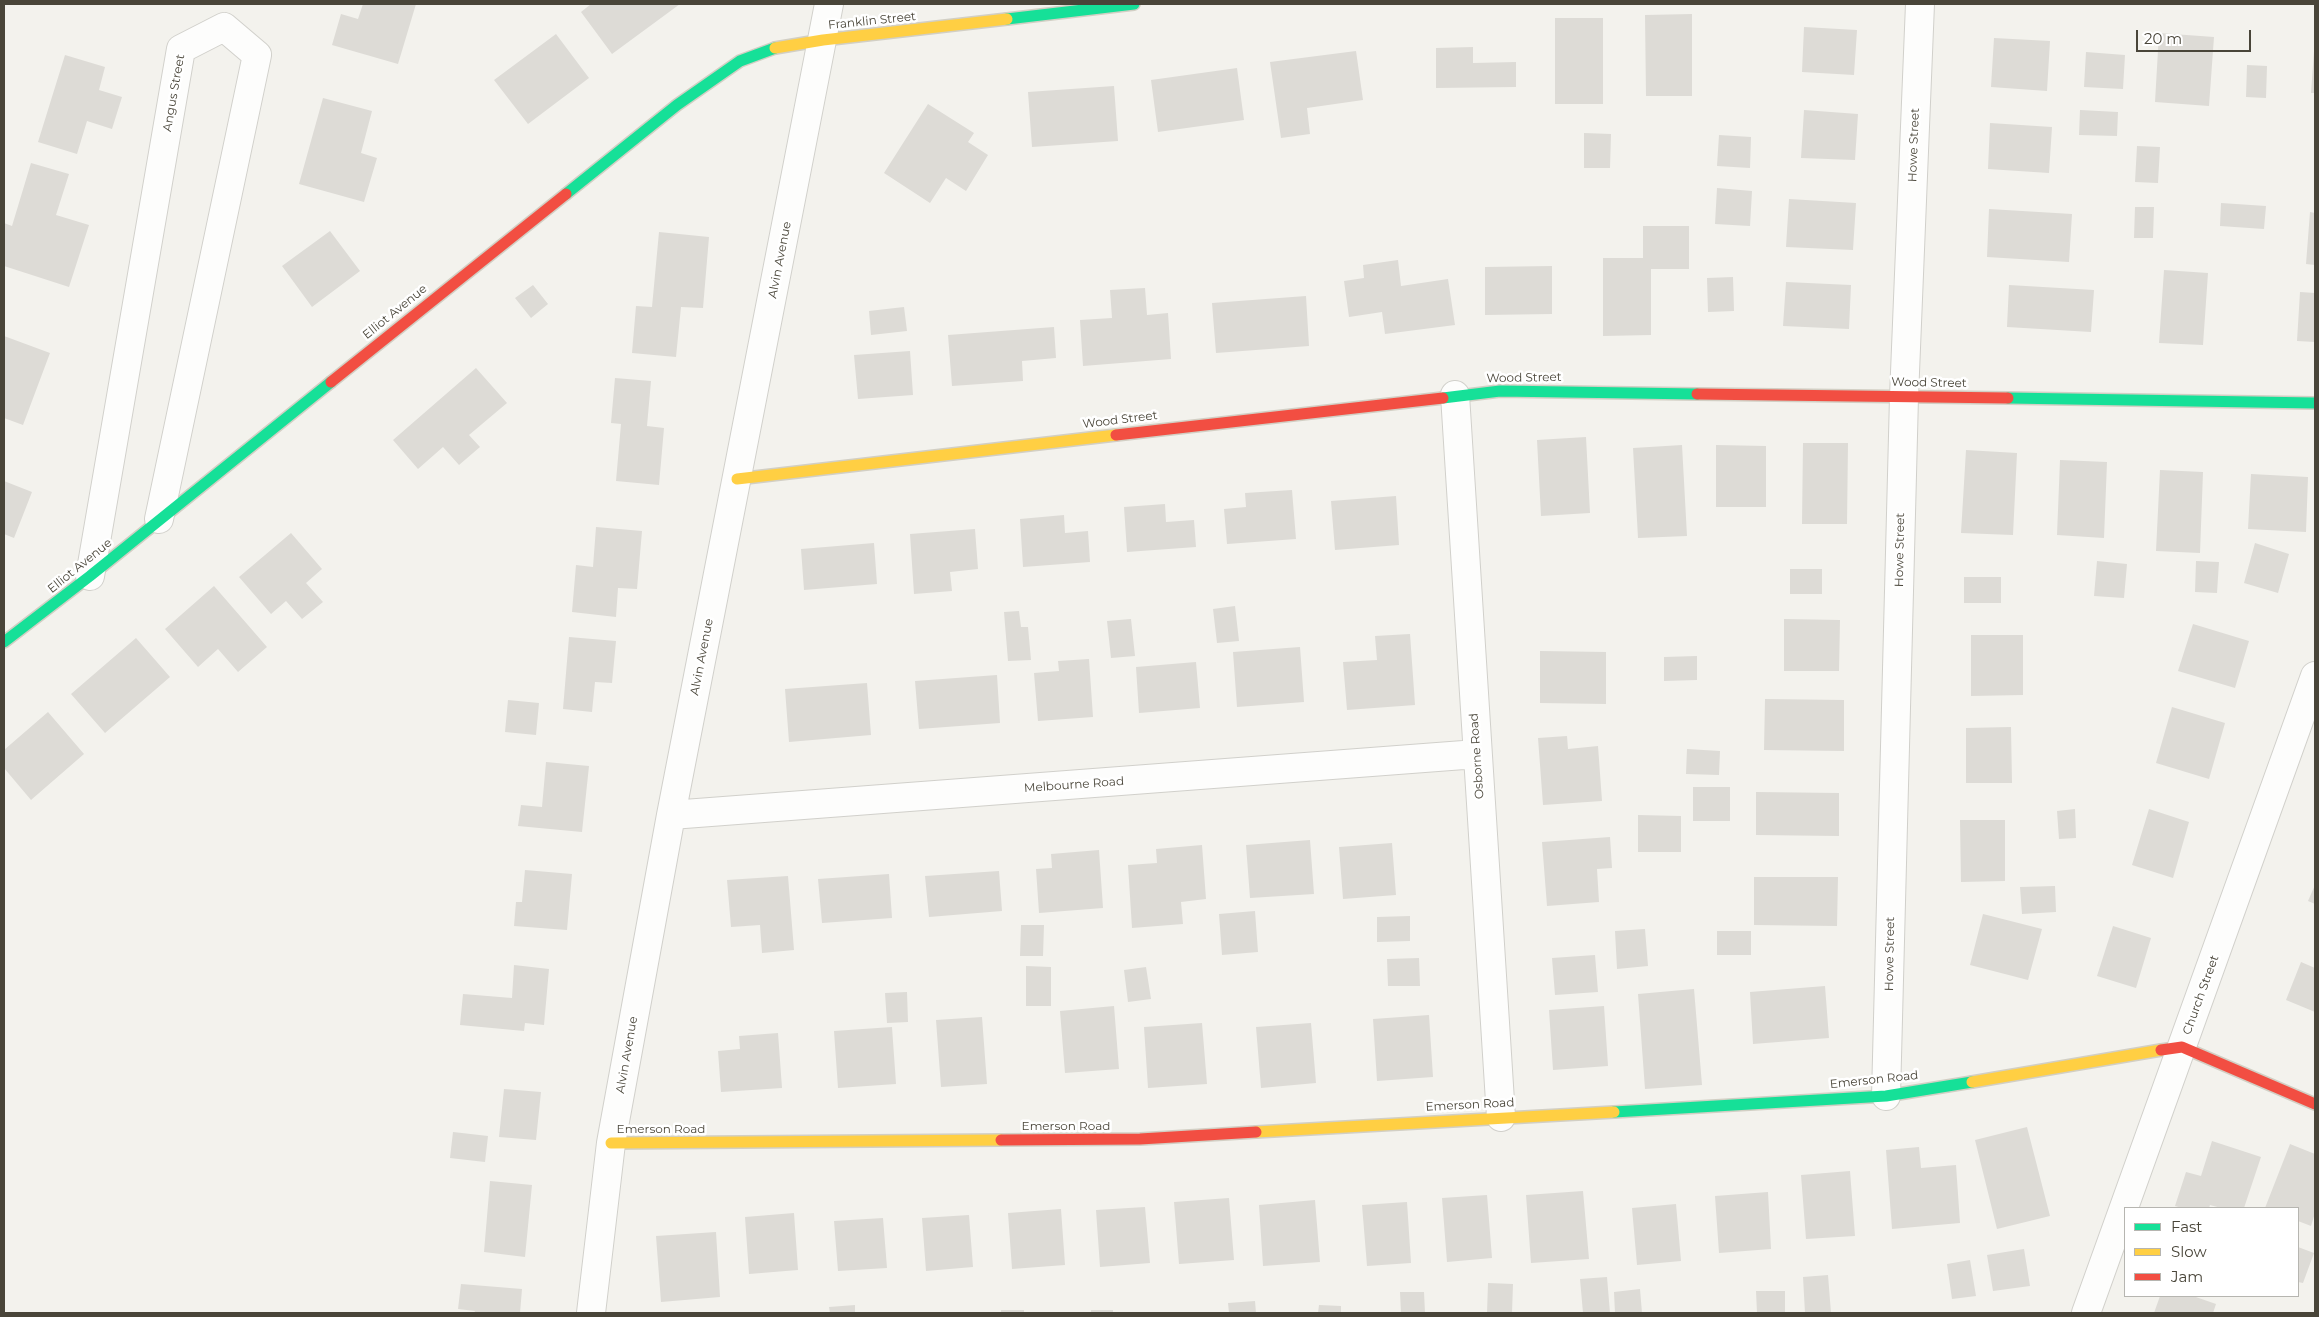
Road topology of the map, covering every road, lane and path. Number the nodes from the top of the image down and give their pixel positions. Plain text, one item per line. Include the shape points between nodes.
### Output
1 (829, 4) edge
2 (1134, 4) edge
3 (1920, 4) edge
4 (823, 40) junction
5 (1455, 395) junction
6 (1904, 397) junction
7 (2315, 403) edge
8 (737, 479) junction
9 (159, 518) junction
10 (90, 576) junction
11 (4, 642) edge
12 (2315, 676) edge
13 (1477, 754) junction
14 (671, 815) junction
15 (2182, 1047) junction
16 (1886, 1096) junction
17 (2315, 1104) edge
18 (1501, 1117) junction
19 (611, 1143) junction
20 (2124, 1207) edge
21 (2124, 1208) edge
22 (591, 1313) edge
23 (2086, 1313) edge

1 - 4 street, Alvin Avenue
2 - 4 street, Franklin Street
3 - 6 street, Howe Street
4 - 8 street, Alvin Avenue
4 - 9 street, Elliot Avenue via 772,48 740,61 677,105
5 - 6 street, Wood Street via 1500,391
5 - 8 street, Wood Street
5 - 13 street, Osborne Road
6 - 7 street, Wood Street
6 - 16 street, Howe Street
8 - 14 street, Alvin Avenue
9 - 10 street, Elliot Avenue
9 - 10 street, Angus Street via 257,55 224,27 182,49
10 - 11 street, Elliot Avenue
12 - 15 street, Church Street
13 - 14 street, Melbourne Road
13 - 18 street, Osborne Road
14 - 19 street, Alvin Avenue
15 - 16 street, Emerson Road
15 - 17 street
15 - 20 street, Church Street
16 - 18 street, Emerson Road
18 - 19 street, Emerson Road via 1140,1139
19 - 22 street, Alvin Avenue
21 - 23 street, Church Street

